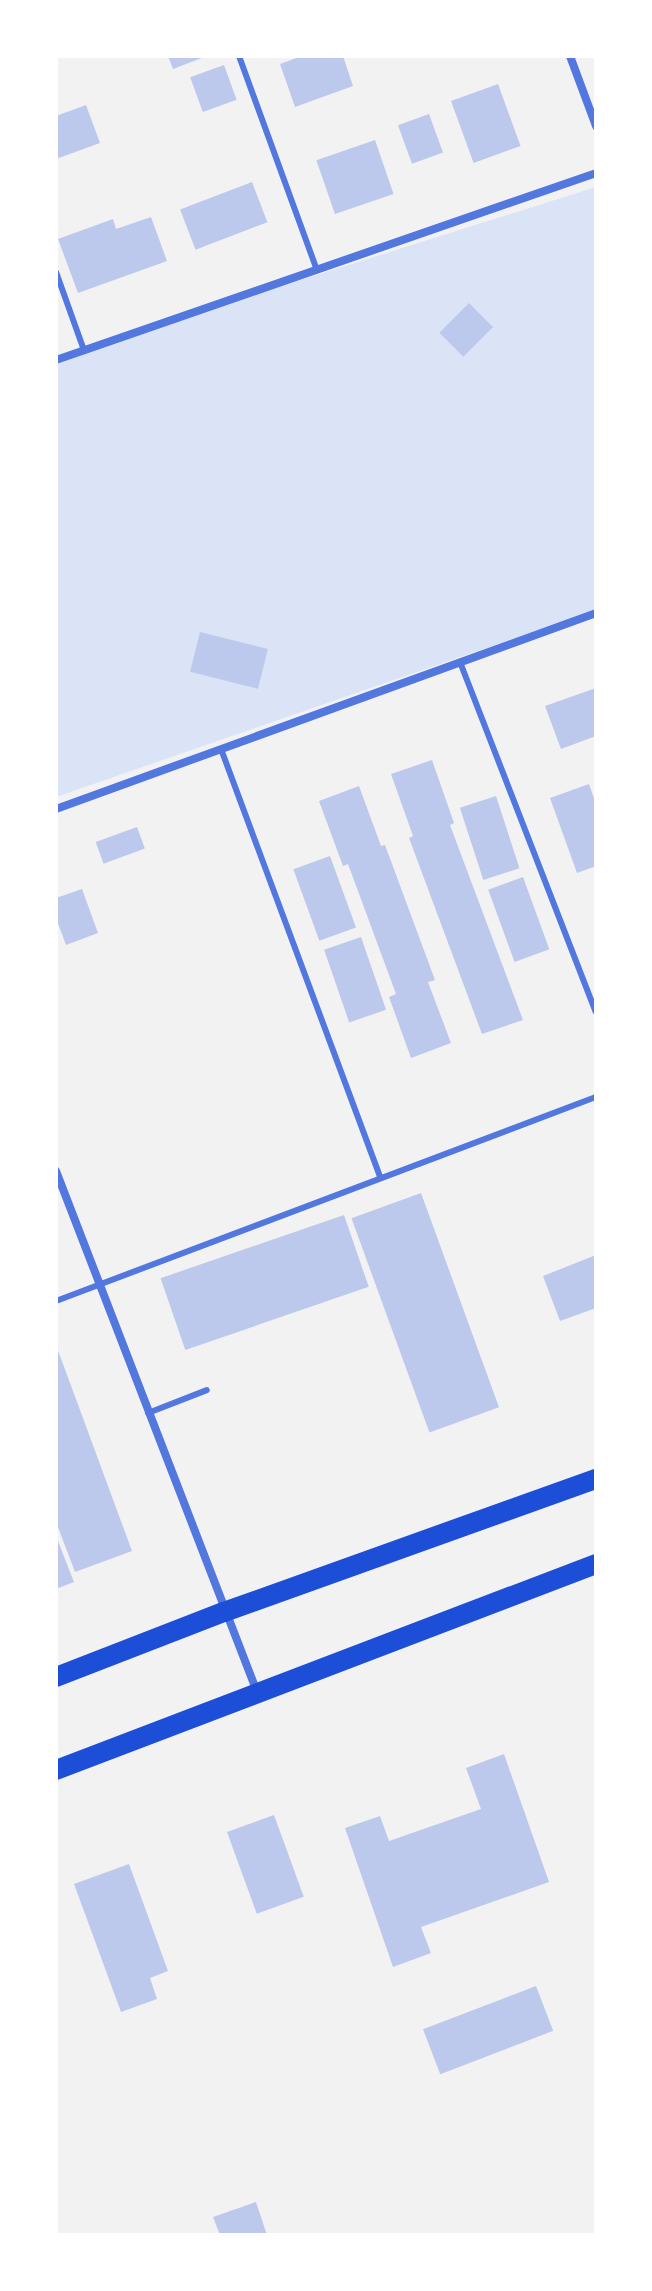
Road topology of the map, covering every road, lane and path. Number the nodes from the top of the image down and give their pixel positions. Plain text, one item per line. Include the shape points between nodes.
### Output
1 (239, 56) edge
2 (570, 56) edge
3 (596, 126) edge
4 (596, 173) edge
5 (317, 270) junction
6 (56, 272) edge
7 (84, 350) junction
8 (56, 360) edge
9 (596, 613) edge
10 (460, 662) junction
11 (221, 749) junction
12 (56, 809) edge
13 (596, 1012) edge
14 (596, 1097) edge
15 (56, 1171) edge
16 (380, 1176) junction
17 (99, 1285) junction
18 (56, 1301) edge
19 (207, 1390) dead end
20 (148, 1413) junction
21 (596, 1479) edge
22 (596, 1564) edge
23 (224, 1612) junction
24 (56, 1677) edge
25 (257, 1692) junction
26 (56, 1770) edge

1 - 5 lane
2 - 3 street
4 - 5 street
5 - 7 street
6 - 7 lane
7 - 8 street
9 - 10 street
10 - 11 street
10 - 13 lane
11 - 12 street
11 - 16 lane
14 - 16 lane
15 - 17 street
16 - 17 lane
17 - 18 lane
17 - 20 street
19 - 20 lane
20 - 23 street
21 - 23 main road
22 - 25 main road
23 - 24 main road
23 - 25 street
25 - 26 main road

